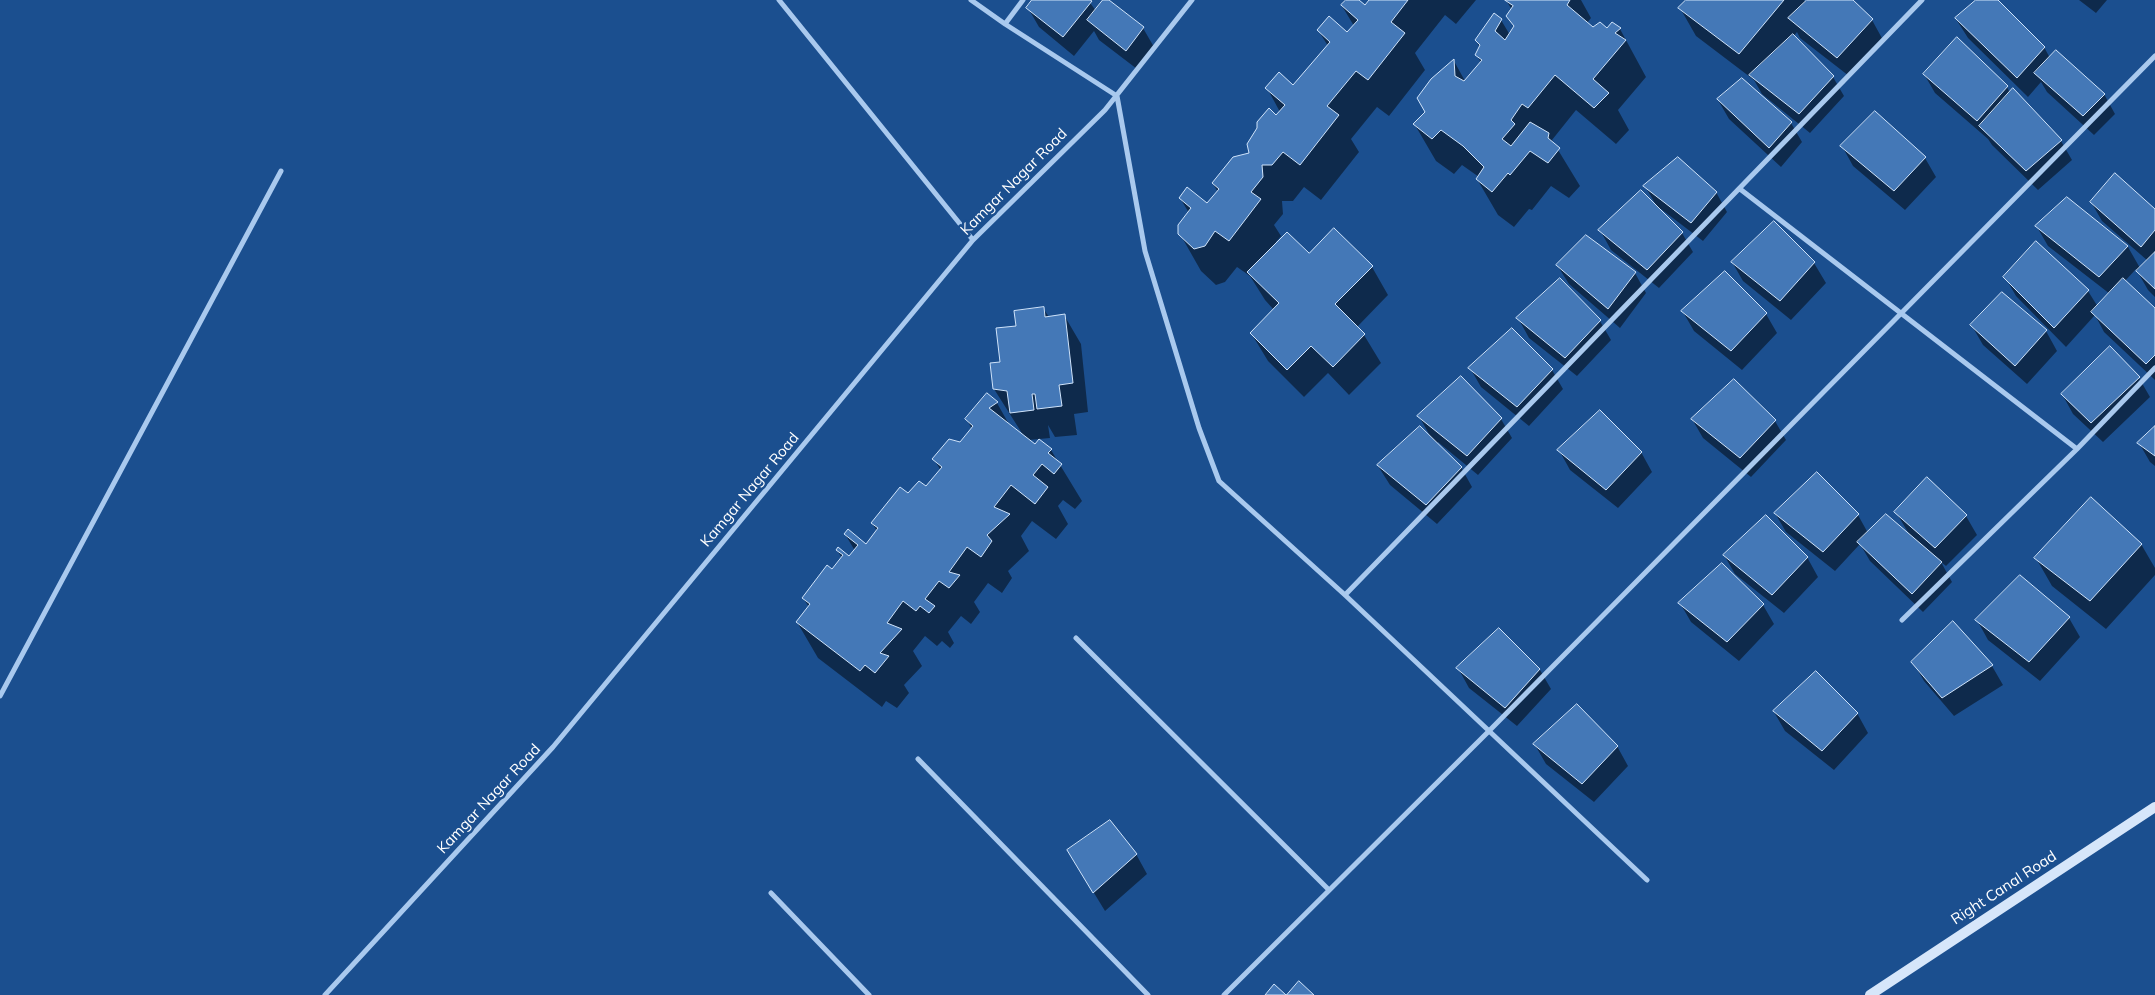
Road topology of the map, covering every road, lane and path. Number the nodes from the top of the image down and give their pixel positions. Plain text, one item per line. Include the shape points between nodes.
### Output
1 (779, 0) edge
2 (971, 0) edge
3 (1023, 0) edge
4 (1192, 0) edge
5 (1922, 0) edge
6 (1005, 24) junction
7 (2155, 56) edge
8 (1117, 96) junction
9 (281, 171) dead end
10 (1740, 189) junction
11 (973, 240) junction
12 (1900, 314) junction
13 (2155, 368) edge
14 (2077, 449) junction
15 (1345, 595) junction
16 (1902, 620) dead end
17 (1076, 638) dead end
18 (0, 696) edge
19 (1489, 732) junction
20 (918, 758) dead end
21 (2155, 807) edge
22 (1647, 880) dead end
23 (1329, 890) junction
24 (771, 893) dead end
25 (325, 995) edge
26 (869, 995) edge
27 (1148, 995) edge
28 (1224, 995) edge
29 (1870, 995) edge

1 - 11 street
2 - 6 street
3 - 6 street
4 - 8 street, Kamgar Nagar Road
5 - 10 street
6 - 8 street
7 - 12 street
8 - 11 street, Kamgar Nagar Road
8 - 15 street via 1145,251 1199,428 1219,481
9 - 18 street
10 - 12 street
10 - 15 street
11 - 25 street, Kamgar Nagar Road via 553,747
12 - 14 street
12 - 19 street
13 - 14 street
14 - 16 street
15 - 19 street
17 - 23 street
19 - 22 street
19 - 23 street
20 - 27 street
21 - 29 street, Right Canal Road
23 - 28 street
24 - 26 street

